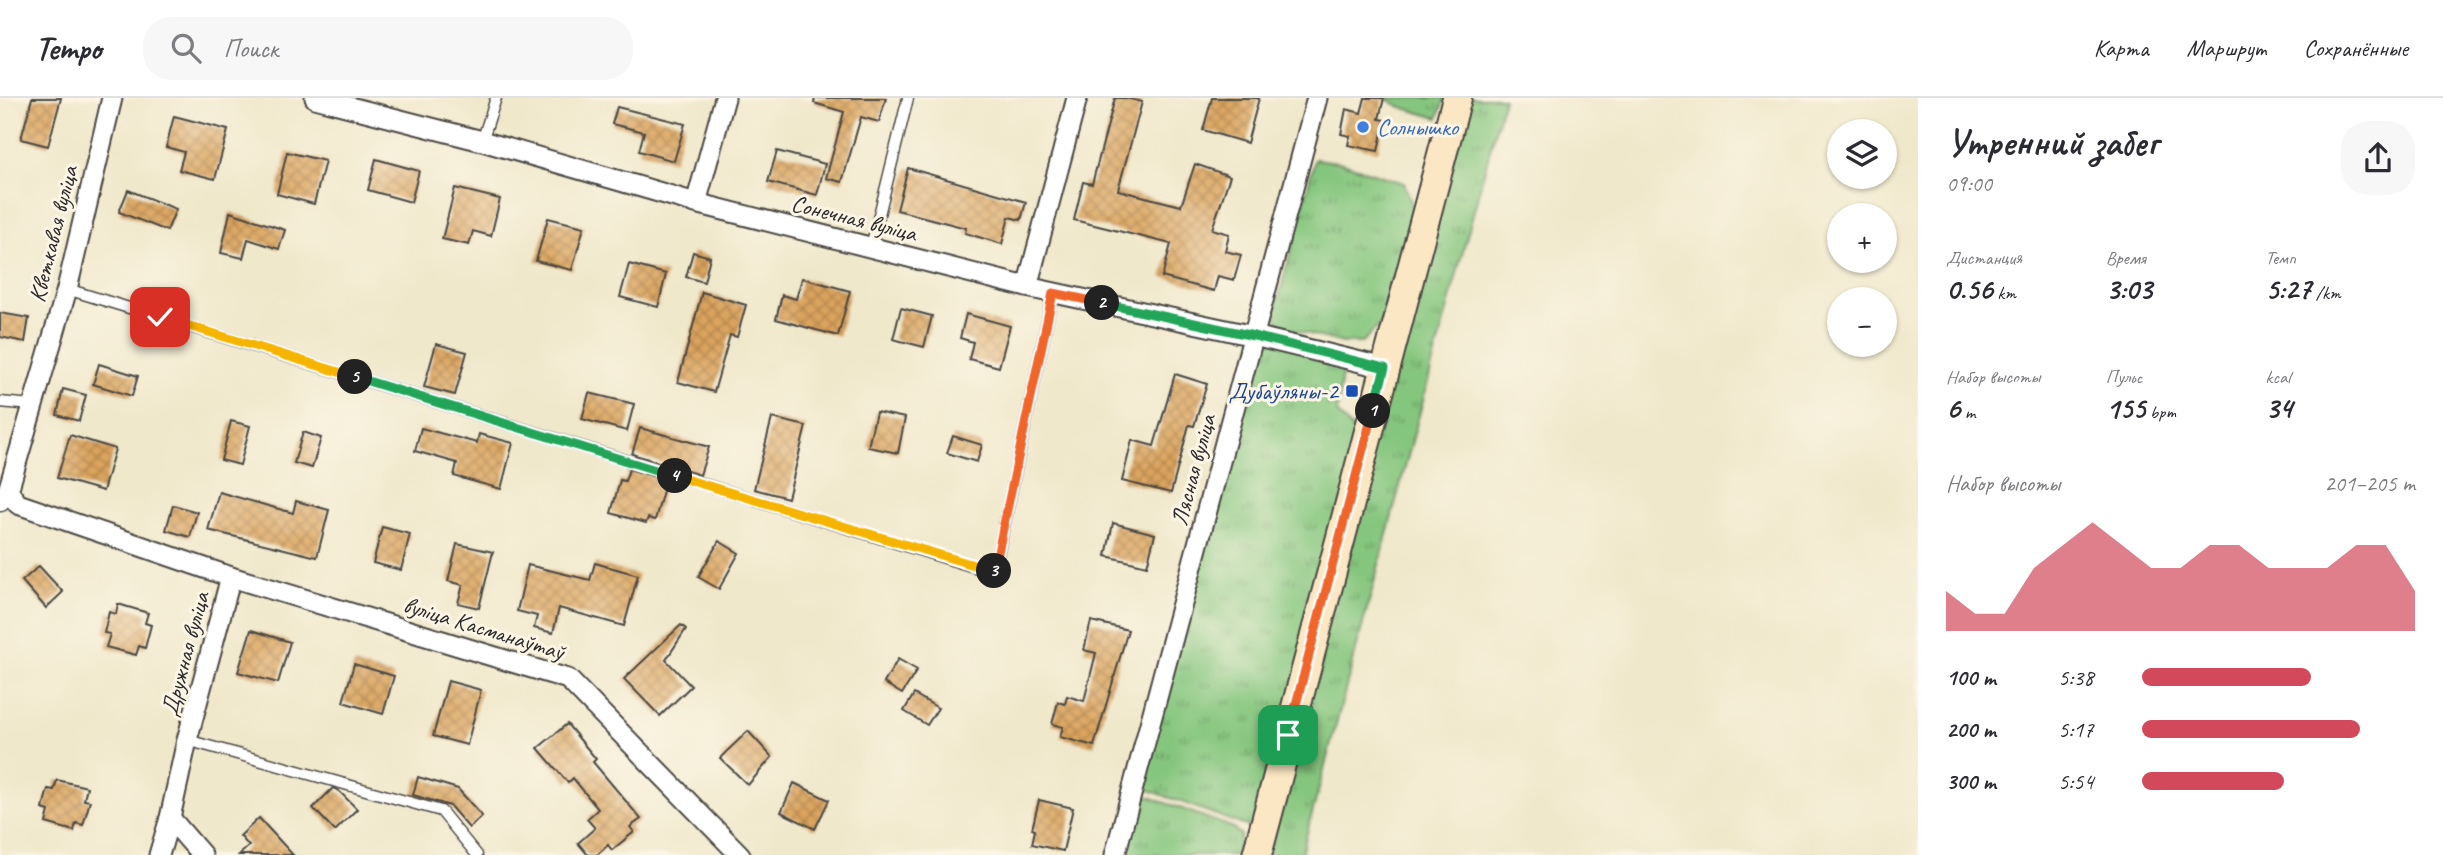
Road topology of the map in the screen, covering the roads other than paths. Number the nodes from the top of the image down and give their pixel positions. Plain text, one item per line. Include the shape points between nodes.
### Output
1 (113, 98) edge
2 (315, 98) edge
3 (496, 98) edge
4 (725, 98) edge
5 (908, 98) edge
6 (1077, 98) edge
7 (1317, 98) edge
8 (1457, 98) edge
9 (346, 102) edge
10 (482, 141) junction
11 (696, 203) junction
12 (871, 247) junction
13 (1027, 288) junction
14 (67, 289) junction
15 (1053, 293) junction
16 (1254, 336) junction
17 (1385, 368) junction
18 (0, 402) edge
19 (32, 405) junction
20 (4, 496) edge
21 (230, 577) junction
22 (187, 740) junction
23 (170, 818) junction
24 (159, 855) edge
25 (202, 855) edge
26 (477, 855) edge
27 (740, 855) edge
28 (1115, 855) edge
29 (1257, 855) edge

1 - 14 street, Кветкавая вуліца
2 - 9 street, Сонечная вуліца
3 - 10 lane
4 - 11 street
5 - 12 lane
6 - 13 street
7 - 16 street, Лясная вуліца
8 - 17 main road
9 - 10 street, Сонечная вуліца
10 - 11 street, Сонечная вуліца
11 - 12 street, Сонечная вуліца
12 - 13 street, Сонечная вуліца
13 - 15 street, Сонечная вуліца
14 - 15 lane via 994,573
14 - 19 street, Кветкавая вуліца
15 - 16 street, Сонечная вуліца
16 - 17 street, Сонечная вуліца
16 - 28 street, Лясная вуліца
17 - 29 main road
18 - 19 lane
19 - 20 street, Кветкавая вуліца
20 - 21 street, Дружная вуліца
21 - 22 street, Дружная вуліца
21 - 27 street, вуліца Касманаўтаў via 568,679
22 - 23 street, Дружная вуліца
22 - 26 lane via 441,811
23 - 24 street, Дружная вуліца
23 - 25 street

